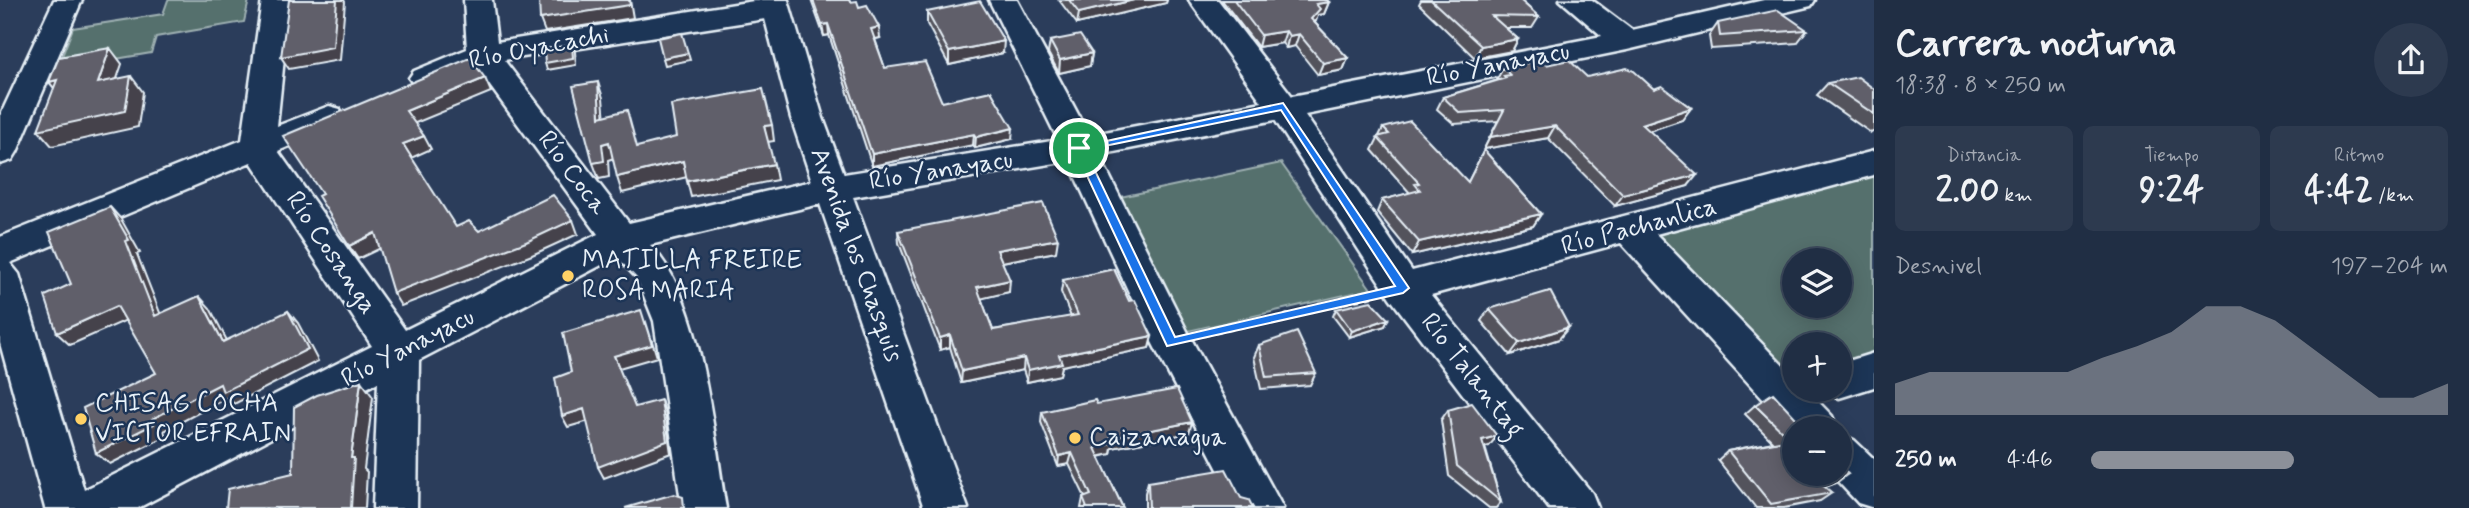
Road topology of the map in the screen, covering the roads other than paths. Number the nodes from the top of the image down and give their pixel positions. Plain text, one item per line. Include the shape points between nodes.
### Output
1 (68, 0) edge
2 (276, 0) edge
3 (478, 0) edge
4 (1003, 0) edge
5 (1203, 0) edge
6 (1574, 0) edge
7 (1801, 0) edge
8 (775, 4) edge
9 (1627, 41) junction
10 (483, 54) junction
11 (396, 90) edge
12 (358, 105) edge
13 (1283, 107) junction
14 (258, 147) junction
15 (1079, 148) junction
16 (0, 152) edge
17 (1874, 163) edge
18 (834, 188) junction
19 (1630, 230) junction
20 (621, 238) junction
21 (0, 253) edge
22 (0, 274) edge
23 (1403, 288) junction
24 (399, 354) junction
25 (1874, 369) edge
26 (1852, 377) edge
27 (1782, 378) edge
28 (1852, 466) edge
29 (1874, 489) edge
30 (66, 508) edge
31 (94, 508) edge
32 (395, 508) edge
33 (704, 508) edge
34 (946, 508) edge
35 (1261, 508) edge
36 (1576, 508) edge

1 - 16 street
2 - 14 street
3 - 10 street
4 - 15 street
5 - 13 street, Río Talantag
6 - 9 street
7 - 9 street, Río Yanayacu
8 - 10 street, Río Oyacachi
8 - 18 street, Avenida los Chasquis via 807,118
9 - 13 street, Río Yanayacu
10 - 11 street, Río Oyacachi
10 - 20 street, Río Coca
12 - 14 street
13 - 15 street, Río Yanayacu
13 - 23 street, Río Talantag
14 - 21 street
14 - 24 street, Río Cosanga
15 - 18 street, Río Yanayacu
15 - 35 street via 1172,342
17 - 19 street, Río Pachanlica
18 - 20 street, Río Yanayacu
18 - 34 street, Avenida los Chasquis
19 - 23 street, Río Pachanlica
19 - 27 street
20 - 24 street, Río Yanayacu
20 - 33 street, Río Coca via 653,271 673,321
22 - 30 street
23 - 36 street, Río Talantag
24 - 31 street, Río Yanayacu
24 - 32 street
25 - 26 street
28 - 29 street

